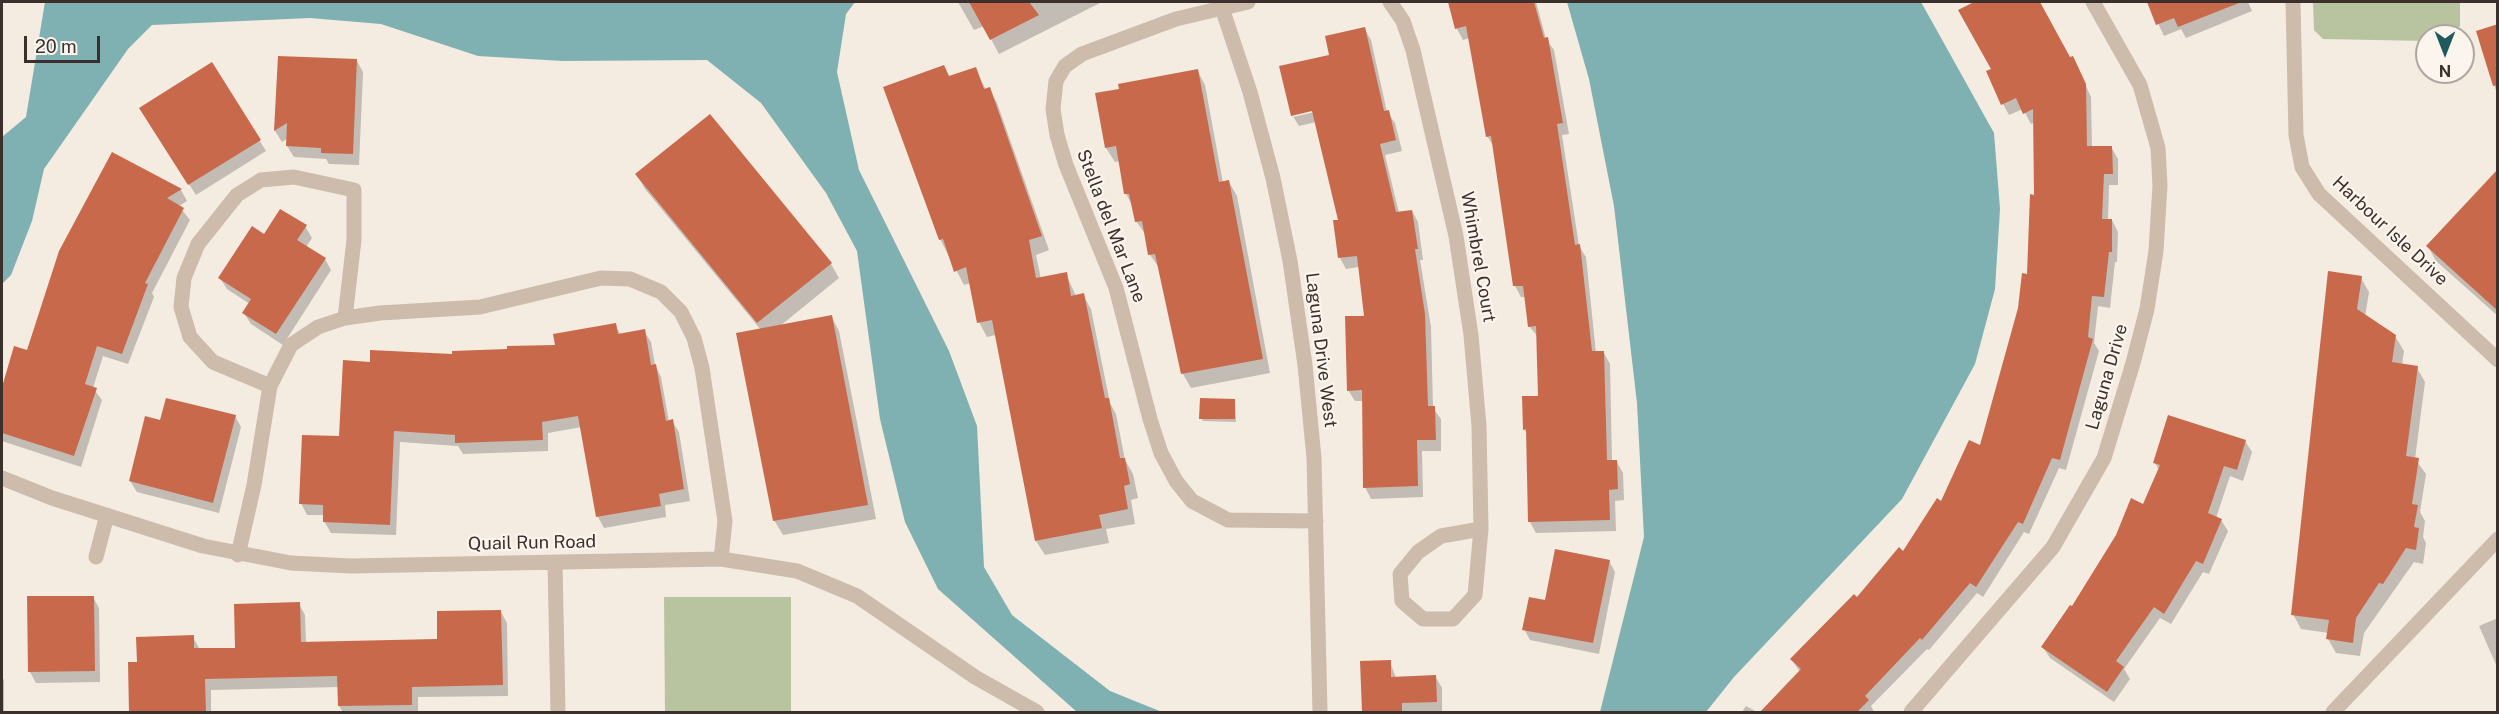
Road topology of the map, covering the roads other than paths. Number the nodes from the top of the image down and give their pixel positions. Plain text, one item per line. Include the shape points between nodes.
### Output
1 (1248, 2) edge
2 (1390, 2) edge
3 (2094, 2) edge
4 (2293, 2) edge
5 (1222, 6) edge
6 (345, 318) junction
7 (2498, 360) edge
8 (270, 386) junction
9 (2, 478) edge
10 (107, 515) junction
11 (1316, 521) junction
12 (1481, 529) junction
13 (2498, 539) edge
14 (238, 555) junction
15 (96, 557) dead end
16 (721, 560) junction
17 (555, 562) junction
18 (558, 712) edge
19 (1037, 712) edge
20 (1320, 712) edge
21 (1911, 712) edge
22 (2332, 712) edge

1 - 5 street
2 - 12 street, Whimbrel Court via 1403,21 1413,50 1456,236 1479,426
3 - 21 street, Laguna Drive via 2140,85 2158,148 2156,251 2147,309 2104,458 2053,547
4 - 7 street, Harbour Isle Drive via 2296,135 2302,167 2319,194
5 - 11 street, Laguna Drive West via 1250,92 1290,261 1306,377
5 - 11 street, Stella del Mar Lane via 1082,54 1065,66 1056,81 1053,109 1057,135 1116,288 1150,419 1161,453 1176,481 1192,501 1228,520
6 - 8 street via 318,327 291,345
6 - 8 street via 354,240 354,190 294,177 261,180 237,195 198,244 184,278 181,307 190,337 213,362
6 - 16 street via 480,307 602,278 630,279 661,292 681,312 702,368 725,521
8 - 14 street
9 - 10 street, Quail Run Road
10 - 14 street, Quail Run Road
10 - 15 street
11 - 20 street, Laguna Drive West
12 - 12 street, Whimbrel Court via 1441,536 1418,552 1400,573 1402,601 1423,619 1453,619 1475,595
13 - 22 street
14 - 17 street, Quail Run Road via 320,566
16 - 17 street, Quail Run Road
16 - 19 street, Quail Run Road via 797,571 857,596 975,677
17 - 18 street

